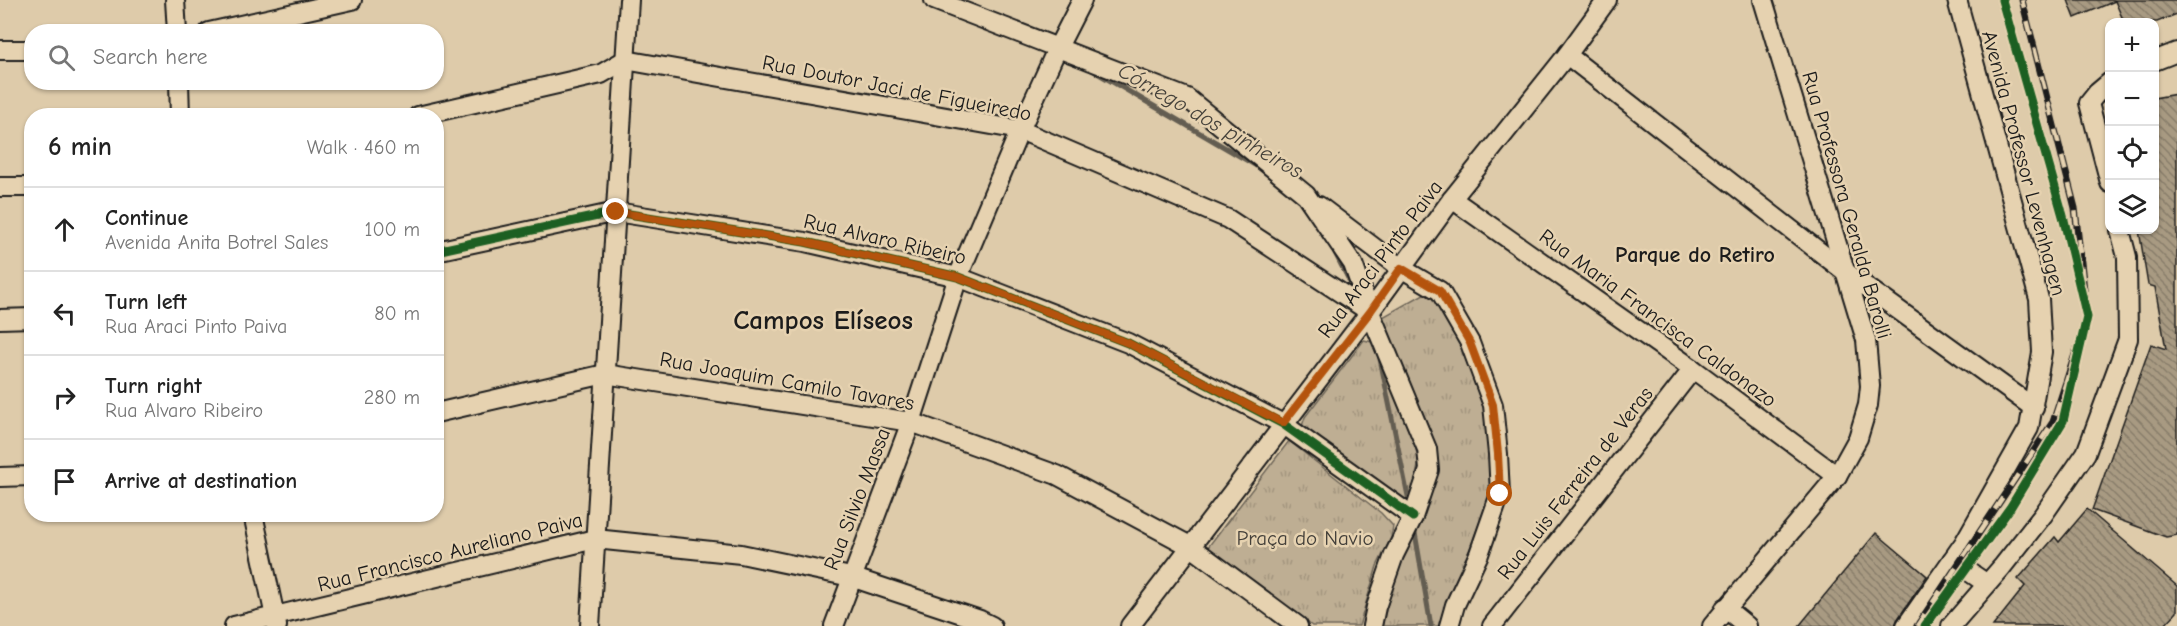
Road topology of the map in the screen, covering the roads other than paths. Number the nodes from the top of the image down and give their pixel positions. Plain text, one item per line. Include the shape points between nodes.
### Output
1 (175, 0) edge
2 (352, 0) edge
3 (629, 0) edge
4 (934, 0) edge
5 (1082, 0) edge
6 (1607, 0) edge
7 (1762, 0) edge
8 (1957, 0) edge
9 (176, 24) edge
10 (245, 24) edge
11 (1057, 49) junction
12 (24, 50) edge
13 (0, 51) edge
14 (2177, 52) edge
15 (1567, 55) junction
16 (2159, 59) edge
17 (625, 60) junction
18 (2105, 86) edge
19 (179, 90) edge
20 (180, 108) edge
21 (444, 110) edge
22 (1020, 130) junction
23 (2108, 180) edge
24 (0, 187) edge
25 (24, 187) edge
26 (1306, 195) junction
27 (1452, 199) junction
28 (616, 212) junction
29 (2121, 234) edge
30 (444, 249) edge
31 (1401, 268) junction
32 (1843, 270) junction
33 (958, 277) junction
34 (1370, 312) junction
35 (24, 318) edge
36 (0, 319) edge
37 (1693, 369) junction
38 (605, 374) junction
39 (2034, 408) junction
40 (444, 411) edge
41 (911, 422) junction
42 (1283, 423) junction
43 (24, 476) edge
44 (1837, 476) junction
45 (0, 477) edge
46 (1413, 517) junction
47 (255, 522) edge
48 (595, 538) junction
49 (1190, 546) junction
50 (1952, 560) junction
51 (851, 577) junction
52 (1987, 584) junction
53 (1725, 608) junction
54 (276, 622) edge
55 (234, 626) edge
56 (590, 626) edge
57 (834, 626) edge
58 (992, 626) edge
59 (1130, 626) edge
60 (1299, 626) edge
61 (1372, 626) edge
62 (1449, 626) edge
63 (1492, 626) edge
64 (1712, 626) edge
65 (1747, 626) edge
66 (1906, 626) edge
67 (1951, 626) edge

1 - 9 street
2 - 10 street
3 - 17 street
4 - 11 street
5 - 11 street, Rua Silvio Massa
6 - 15 street, Rua Araci Pinto Paiva
7 - 32 street, Rua Professora Geralda Barolli
8 - 39 street, Avenida Professor Levenhagen via 2039,299 2042,352
11 - 22 street, Rua Silvio Massa
11 - 26 street via 1187,98
12 - 13 street
14 - 16 street
15 - 27 street, Rua Araci Pinto Paiva
15 - 32 street
17 - 21 street via 601,74
17 - 22 street, Rua Doutor Jaci de Figueiredo
17 - 28 street
18 - 23 street via 2089,103
19 - 20 street
22 - 33 street, Rua Silvio Massa
22 - 34 street, Rua Doutor Jaci de Figueiredo via 1228,219
24 - 25 street
26 - 31 street
26 - 34 street via 1353,264
27 - 31 street, Rua Araci Pinto Paiva
27 - 37 street, Rua Maria Francisca Caldonazo
28 - 30 street, Rua Alvaro Ribeiro
28 - 33 street, Rua Alvaro Ribeiro via 805,242
28 - 38 street
29 - 52 street via 2127,257 2128,339 2086,453 2043,515
31 - 34 street, Rua Araci Pinto Paiva
31 - 62 street via 1440,291 1470,343 1493,405 1500,494
32 - 39 street
32 - 44 street, Rua Professora Geralda Barolli via 1866,340 1870,386 1858,438
33 - 41 street, Rua Silvio Massa
33 - 42 street, Rua Alvaro Ribeiro via 1128,343
34 - 42 street, Rua Araci Pinto Paiva
34 - 46 street via 1427,449 1429,470
35 - 36 street
37 - 44 street, Rua Maria Francisca Caldonazo
37 - 63 street, Rua Luis Ferreira de Veras
38 - 40 street, Rua Joaquim Camilo Tavares
38 - 41 street, Rua Joaquim Camilo Tavares
38 - 48 street
39 - 50 street, Avenida Professor Levenhagen via 2029,428
41 - 49 street, Rua Joaquim Camilo Tavares via 1057,475
41 - 51 street, Rua Silvio Massa
42 - 46 street, Rua Alvaro Ribeiro
42 - 49 street, Rua Araci Pinto Paiva
43 - 45 street
44 - 53 street, Rua Professora Geralda Barolli
46 - 61 street via 1394,555
47 - 54 street
48 - 51 street, Rua Francisco Aureliano Paiva via 741,554
48 - 54 street, Rua Francisco Aureliano Paiva
48 - 56 street
49 - 59 street, Rua Araci Pinto Paiva
49 - 60 street, Rua Joaquim Camilo Tavares
50 - 52 street
50 - 66 street, Avenida Professor Levenhagen
51 - 57 street, Rua Silvio Massa
51 - 58 street, Rua Francisco Aureliano Paiva
52 - 67 street
53 - 64 street, Rua Professora Geralda Barolli
53 - 65 street
54 - 55 street, Rua Francisco Aureliano Paiva

